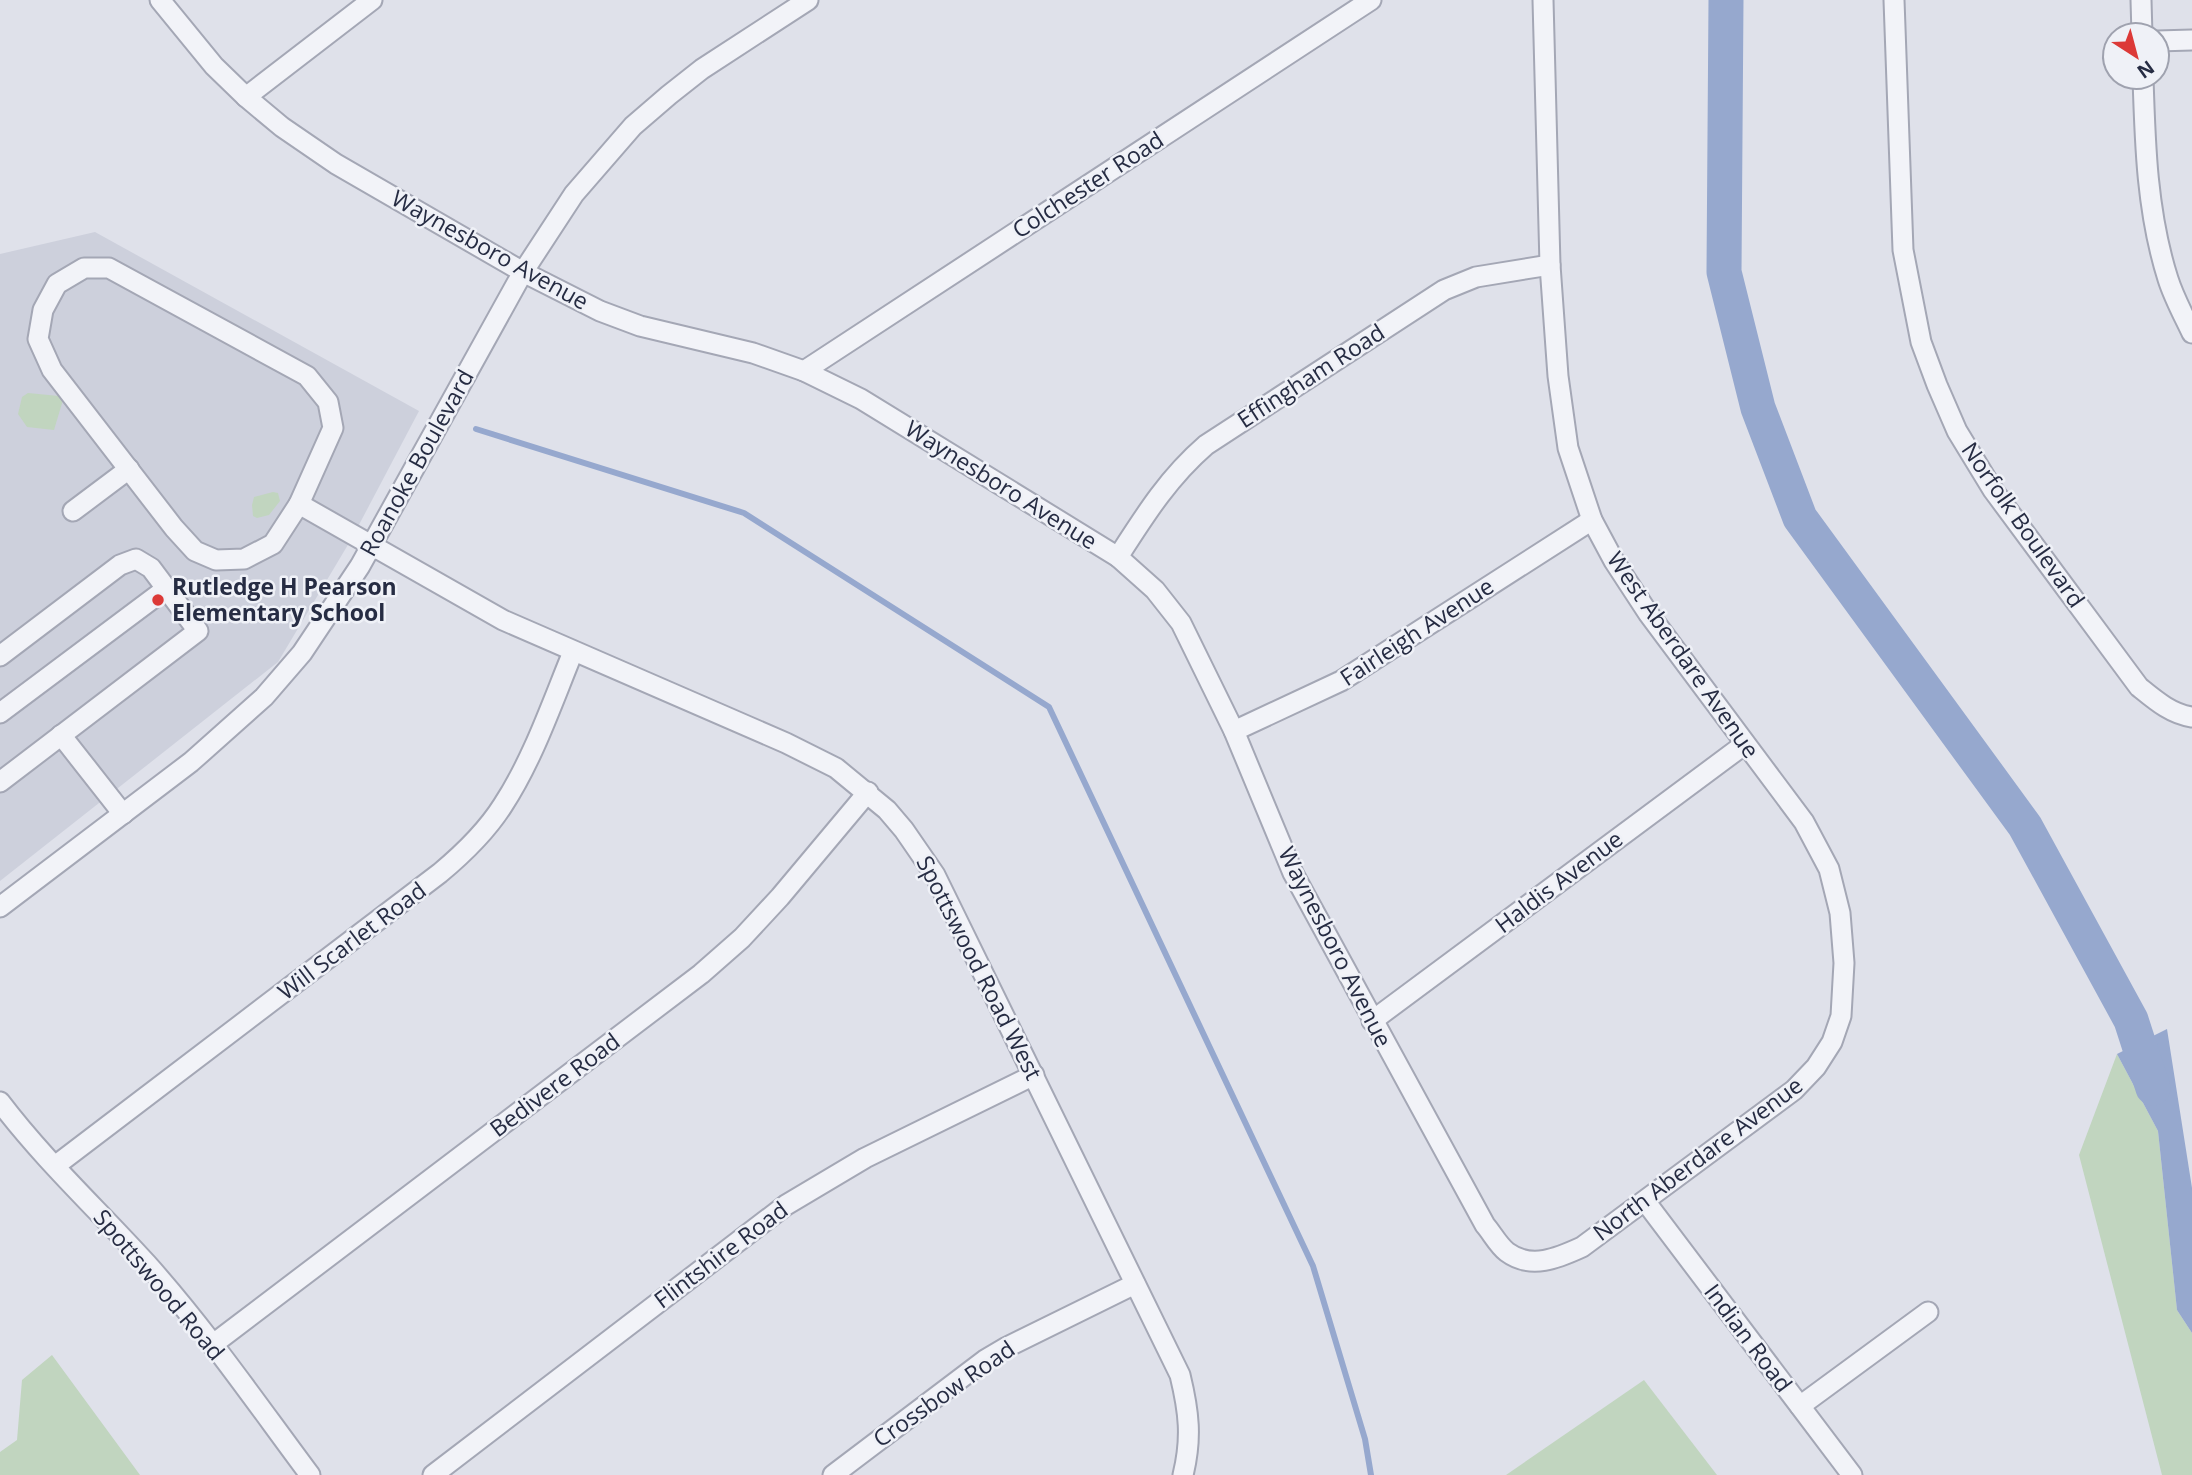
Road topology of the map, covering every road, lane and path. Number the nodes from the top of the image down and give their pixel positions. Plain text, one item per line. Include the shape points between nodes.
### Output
1 (160, 0) edge
2 (372, 0) edge
3 (808, 0) edge
4 (1371, 0) edge
5 (1543, 0) edge
6 (1894, 0) edge
7 (2141, 0) edge
8 (2142, 21) edge
9 (2192, 40) edge
10 (2171, 41) edge
11 (2143, 91) edge
12 (246, 97) junction
13 (1550, 265) junction
14 (523, 272) junction
15 (2192, 333) edge
16 (804, 370) junction
17 (129, 470) junction
18 (299, 505) junction
19 (73, 511) dead end
20 (1592, 520) junction
21 (372, 546) junction
22 (1118, 557) junction
23 (167, 588) junction
24 (573, 652) junction
25 (0, 656) edge
26 (0, 713) edge
27 (2192, 717) edge
28 (1234, 731) junction
29 (61, 735) junction
30 (1745, 744) junction
31 (0, 782) edge
32 (868, 792) junction
33 (122, 814) junction
34 (0, 907) edge
35 (1372, 1021) junction
36 (1832, 1042) joint
37 (1034, 1075) junction
38 (0, 1102) edge
39 (55, 1166) junction
40 (1644, 1201) junction
41 (1552, 1261) joint
42 (1135, 1284) junction
43 (1928, 1312) dead end
44 (212, 1345) junction
45 (1800, 1406) junction
46 (310, 1475) edge
47 (432, 1475) edge
48 (833, 1475) edge
49 (1183, 1475) edge
50 (1852, 1475) edge

1 - 12 street, Waynesboro Avenue via 196,46
2 - 12 street
3 - 14 street, Roanoke Boulevard via 702,69 634,126 574,194
4 - 16 street, Colchester Road
5 - 13 street, West Aberdare Avenue
6 - 27 street, Norfolk Boulevard via 1903,250 1921,342 1937,385 1957,431 1993,490 2139,687 2162,705
7 - 8 street
9 - 10 street
11 - 15 street via 2153,220 2168,281
12 - 14 street, Waynesboro Avenue via 336,164
13 - 20 street, West Aberdare Avenue via 1568,448
13 - 22 street, Effingham Road via 1476,277 1444,289 1206,445 1162,489
14 - 16 street, Waynesboro Avenue via 640,326
14 - 21 street, Roanoke Boulevard
16 - 22 street, Waynesboro Avenue via 861,398
17 - 18 street via 195,551 216,560 244,559 273,544
17 - 18 street via 52,370 38,339 43,310 57,284 84,268 109,268 307,376 327,402 333,428
17 - 19 street
18 - 21 street, Spottswood Road West
20 - 28 street, Fairleigh Avenue via 1341,681
20 - 30 street, West Aberdare Avenue via 1648,612
21 - 24 street, Spottswood Road West via 503,620
21 - 33 street, Roanoke Boulevard via 302,653 264,696 227,732
22 - 28 street, Waynesboro Avenue via 1155,590 1181,623
23 - 25 street via 152,568 136,559 120,565
23 - 26 street
23 - 29 street via 198,631
24 - 32 street, Spottswood Road West via 786,743 836,768
24 - 39 street, Will Scarlet Road via 521,774 503,806 463,854
28 - 35 street, Waynesboro Avenue via 1293,873
29 - 31 street
29 - 33 street
30 - 35 street, Haldis Avenue
30 - 36 street, West Aberdare Avenue via 1804,822 1829,869 1840,913 1844,962 1841,1016
32 - 37 street, Spottswood Road West via 905,830 935,875
32 - 44 street, Bedivere Road via 780,897 701,974
33 - 34 street, Roanoke Boulevard
35 - 41 street, Waynesboro Avenue via 1485,1225 1507,1252 1529,1261
36 - 40 street, North Aberdare Avenue via 1794,1090
37 - 42 street, Spottswood Road West
37 - 47 street, Flintshire Road via 865,1158 786,1205
38 - 39 street, Spottswood Road
39 - 44 street, Spottswood Road via 148,1266
40 - 41 street, North Aberdare Avenue via 1582,1247
40 - 45 street, Indian Road
42 - 48 street, Crossbow Road via 985,1360
42 - 49 street, Spottswood Road West via 1180,1376 1188,1408
43 - 45 street
44 - 46 street, Spottswood Road
45 - 50 street, Indian Road

